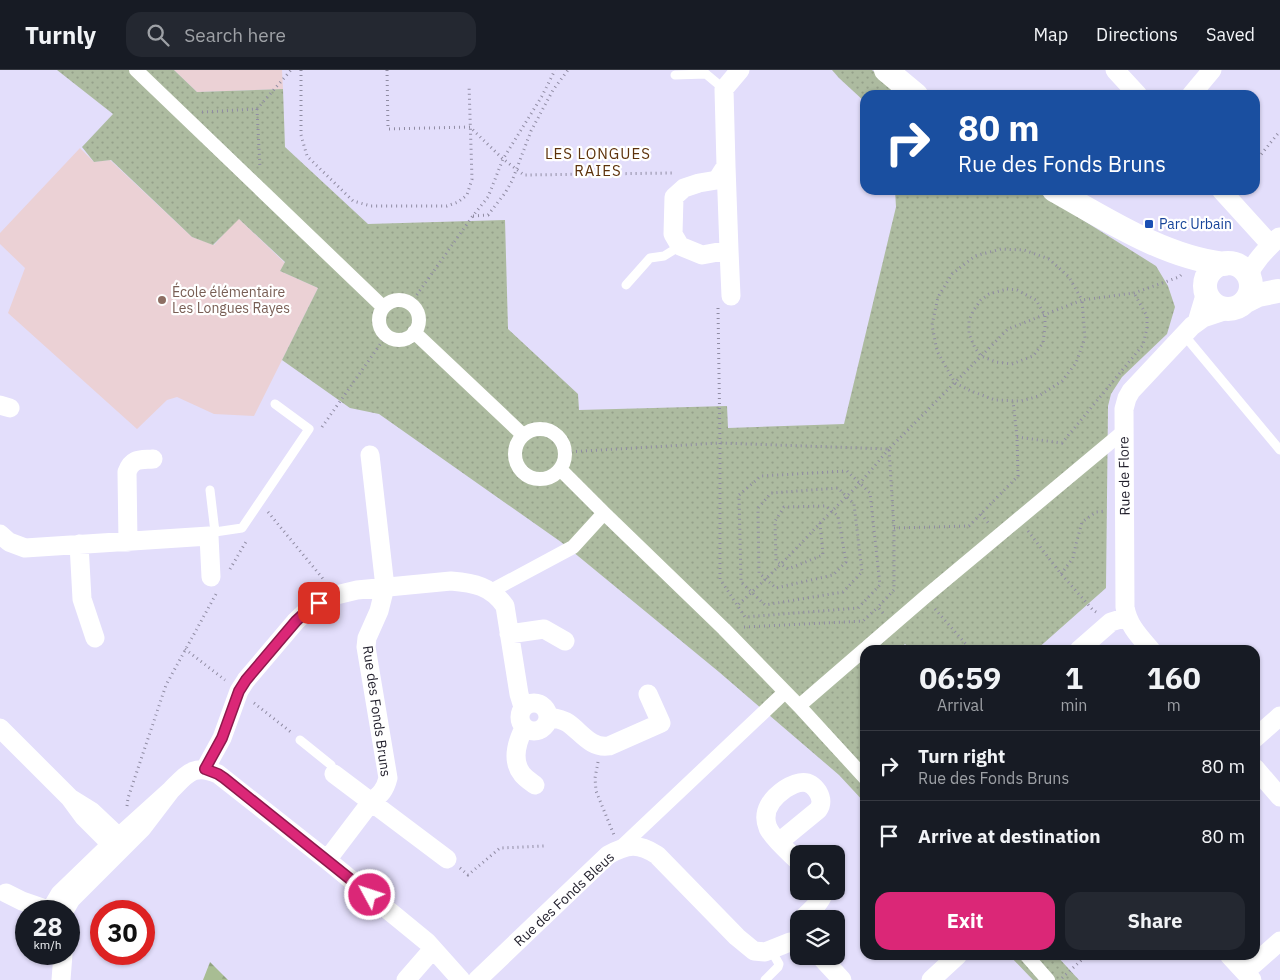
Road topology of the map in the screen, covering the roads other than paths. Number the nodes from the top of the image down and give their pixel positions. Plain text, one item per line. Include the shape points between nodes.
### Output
1 (136, 70) edge
2 (740, 70) edge
3 (886, 70) edge
4 (1115, 70) edge
5 (1212, 70) edge
6 (675, 75) dead end
7 (724, 89) junction
8 (910, 90) edge
9 (1133, 90) edge
10 (1195, 90) edge
11 (726, 166) junction
12 (1063, 195) edge
13 (1223, 195) edge
14 (680, 246) junction
15 (729, 250) junction
16 (1184, 257) junction
17 (1249, 270) edge
18 (626, 284) dead end
19 (1206, 288) junction
20 (1279, 291) edge
21 (731, 296) road end
22 (383, 307) junction
23 (1191, 328) junction
24 (414, 332) junction
25 (275, 404) dead end
26 (1124, 431) junction
27 (523, 435) junction
28 (1280, 450) edge
29 (370, 455) dead end
30 (153, 459) dead end
31 (560, 470) junction
32 (210, 490) dead end
33 (604, 514) junction
34 (0, 534) edge
35 (212, 534) junction
36 (128, 542) junction
37 (80, 544) junction
38 (218, 581) road end
39 (385, 587) junction
40 (491, 591) junction
41 (1119, 619) junction
42 (509, 634) junction
43 (95, 638) dead end
44 (565, 641) dead end
45 (871, 645) edge
46 (1085, 645) edge
47 (1147, 645) edge
48 (860, 654) edge
49 (785, 692) junction
50 (648, 694) dead end
51 (799, 706) junction
52 (523, 708) junction
53 (1280, 716) edge
54 (548, 717) junction
55 (0, 728) edge
56 (524, 728) junction
57 (1260, 734) edge
58 (300, 740) road end
59 (205, 769) junction
60 (860, 773) edge
61 (334, 774) joint
62 (1260, 774) edge
63 (535, 785) dead end
64 (170, 790) junction
65 (1280, 797) edge
66 (371, 802) junction
67 (779, 842) dead end
68 (118, 845) junction
69 (620, 849) junction
70 (790, 853) edge
71 (447, 859) road end
72 (327, 860) junction
73 (3, 890) edge
74 (20, 900) edge
75 (56, 900) edge
76 (70, 900) edge
77 (820, 900) edge
78 (15, 904) edge
79 (811, 910) edge
80 (1280, 941) edge
81 (790, 943) edge
82 (433, 949) junction
83 (772, 950) junction
84 (953, 960) edge
85 (1030, 960) edge
86 (1234, 960) edge
87 (828, 965) edge
88 (1248, 976) edge
89 (406, 980) edge
90 (461, 980) edge
91 (477, 980) edge
92 (765, 980) edge
93 (842, 980) edge
94 (931, 980) edge
95 (1048, 980) edge

1 - 22 street
2 - 7 street
3 - 8 street
4 - 9 street
5 - 10 street
6 - 7 lane via 706,74
7 - 11 street
11 - 14 street via 717,180 699,182 684,188 674,197 673,234
11 - 15 street
12 - 16 street
13 - 17 street
14 - 15 street via 702,255
14 - 18 lane via 664,256 650,258
15 - 21 street
16 - 17 street
16 - 19 street via 1198,270
17 - 19 street via 1217,266 1206,278
17 - 19 street via 1221,308 1213,304
17 - 20 street via 1260,284
17 - 23 street, Rue de Flore via 1211,314
19 - 23 street, Rue de Flore
22 - 24 street via 396,300 411,303 419,316
22 - 24 street via 379,313 379,325 386,336 399,340
23 - 26 street, Rue de Flore via 1130,390 1124,409
23 - 28 lane
24 - 27 street
25 - 35 lane via 308,429 242,528
26 - 41 street, Rue de Flore via 1125,607
26 - 45 street
27 - 31 street via 540,428 558,436 566,452
27 - 31 street via 516,445 515,457 519,468 528,476 539,479 551,477
29 - 39 street, Rue des Fonds Bruns
30 - 36 street via 137,460 129,465
31 - 33 street
32 - 35 lane
33 - 40 street via 572,547
33 - 49 street via 724,628
34 - 37 street via 9,542 25,548
35 - 36 street
35 - 38 street
36 - 37 street
37 - 43 street via 82,599
39 - 40 street via 463,582
39 - 59 street via 328,597 296,621 239,691 222,738
39 - 66 street, Rue des Fonds Bruns via 366,647 388,778 380,795
40 - 42 street via 505,606
41 - 46 street
41 - 47 street, Rue de Flore
42 - 44 street via 544,629
42 - 52 street
48 - 51 street
49 - 51 street
49 - 69 street
50 - 54 street via 661,723 609,746 592,743 566,722
51 - 60 street
52 - 54 street via 528,704 539,704 547,711
52 - 56 street via 519,718
53 - 57 street
54 - 56 street via 540,730 534,732
55 - 68 street via 70,798 91,811
56 - 63 street via 515,751 517,764 522,774
58 - 61 lane via 331,765
59 - 64 street via 189,772
59 - 72 street via 224,778
61 - 66 street
62 - 65 street
64 - 68 street via 135,821
64 - 68 street via 142,828
66 - 71 street
66 - 72 street, Rue des Fonds Bruns
67 - 70 street
68 - 75 street
68 - 76 street
69 - 83 street, Rue des Fonds Bleus via 637,846 657,855 749,948 760,952
69 - 91 street, Rue des Fonds Bleus via 608,855
72 - 82 street
73 - 74 street
73 - 78 street
77 - 79 street
80 - 88 street
81 - 83 street, Rue des Fonds Bleus
82 - 89 street
82 - 90 street
83 - 92 lane via 778,967
84 - 94 street
85 - 95 street
86 - 88 street
87 - 93 street

